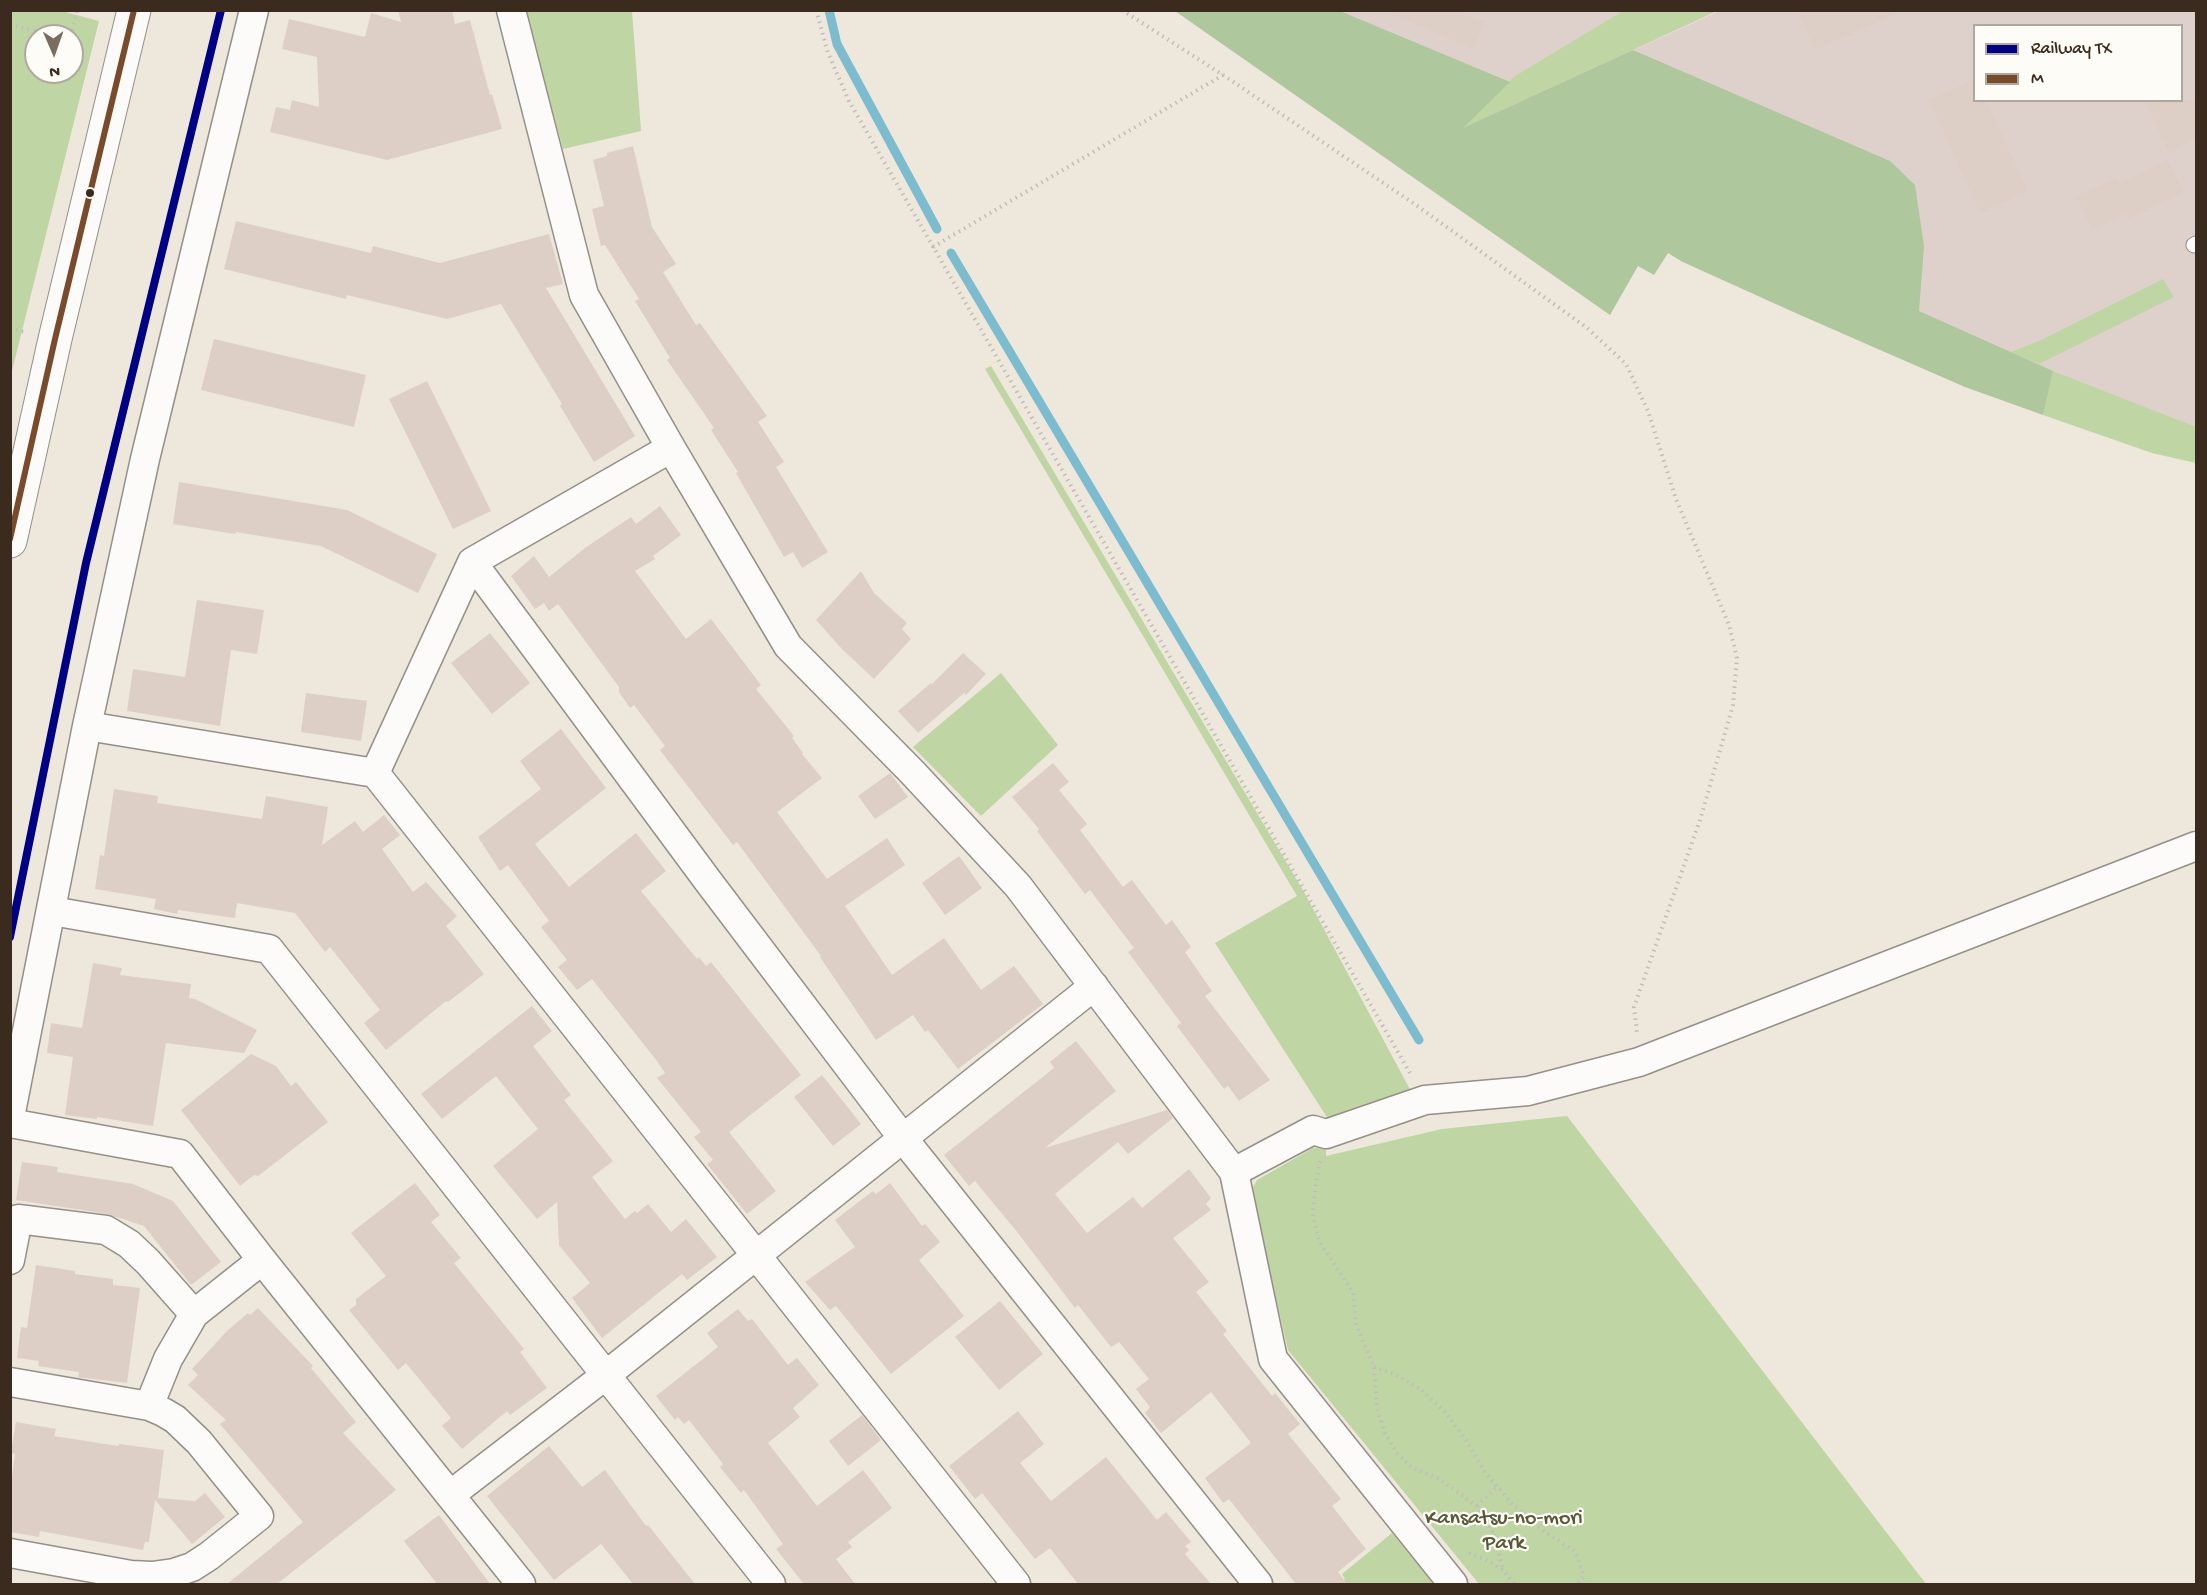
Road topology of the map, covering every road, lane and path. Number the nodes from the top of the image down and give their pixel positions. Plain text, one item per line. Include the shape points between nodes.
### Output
1 (134, 10) edge
2 (254, 10) edge
3 (510, 10) edge
4 (816, 10) edge
5 (1122, 10) edge
6 (1223, 75) junction
7 (933, 247) junction
8 (671, 448) junction
9 (10, 541) edge
10 (472, 562) junction
11 (87, 726) junction
12 (375, 773) junction
13 (2196, 846) edge
14 (52, 911) junction
15 (1094, 986) junction
16 (1639, 1062) junction
17 (1425, 1100) junction
18 (10, 1117) edge
19 (10, 1123) edge
20 (1326, 1134) junction
21 (902, 1137) junction
22 (1234, 1172) junction
23 (754, 1255) junction
24 (10, 1260) edge
25 (262, 1260) junction
26 (194, 1314) junction
27 (1374, 1367) junction
28 (606, 1375) junction
29 (10, 1382) edge
30 (149, 1406) junction
31 (1497, 1487) junction
32 (450, 1496) junction
33 (1477, 1506) junction
34 (10, 1553) edge
35 (1503, 1570) dead end
36 (521, 1584) edge
37 (771, 1584) edge
38 (1016, 1584) edge
39 (1258, 1584) edge
40 (1453, 1584) edge
41 (1577, 1584) edge

1 - 9 street
2 - 11 street via 145,459
3 - 8 street via 584,295
4 - 7 path via 828,53 849,101
5 - 6 path
6 - 7 path
6 - 16 path via 1416,205 1586,327 1626,364 1648,411 1676,499 1729,625 1737,658 1733,705 1700,820 1634,1007
7 - 17 path
8 - 10 street
8 - 15 street via 788,646 914,773 1018,886
10 - 12 street
10 - 21 street
11 - 12 street
11 - 14 street
12 - 23 street
13 - 16 street
14 - 18 street
14 - 28 street via 269,949
15 - 21 street
15 - 22 street
16 - 17 street via 1528,1091
17 - 20 street
19 - 25 street via 180,1154
20 - 22 street via 1313,1130
20 - 27 path via 1313,1217 1319,1242 1353,1292 1356,1324
21 - 23 street
21 - 39 street
22 - 40 street via 1273,1359
23 - 28 street
23 - 38 street
24 - 26 street via 18,1218 106,1230 129,1244
25 - 26 street
25 - 32 street
26 - 30 street via 168,1359
27 - 31 path via 1422,1390 1447,1414
27 - 33 path via 1377,1409 1397,1453 1411,1467 1439,1479
28 - 32 street
28 - 37 street
29 - 30 street
30 - 34 street via 175,1419 188,1431 259,1516 209,1556 174,1573 131,1575
31 - 33 path
31 - 41 path via 1545,1532 1575,1551 1584,1576
32 - 36 street
33 - 35 path via 1494,1534

